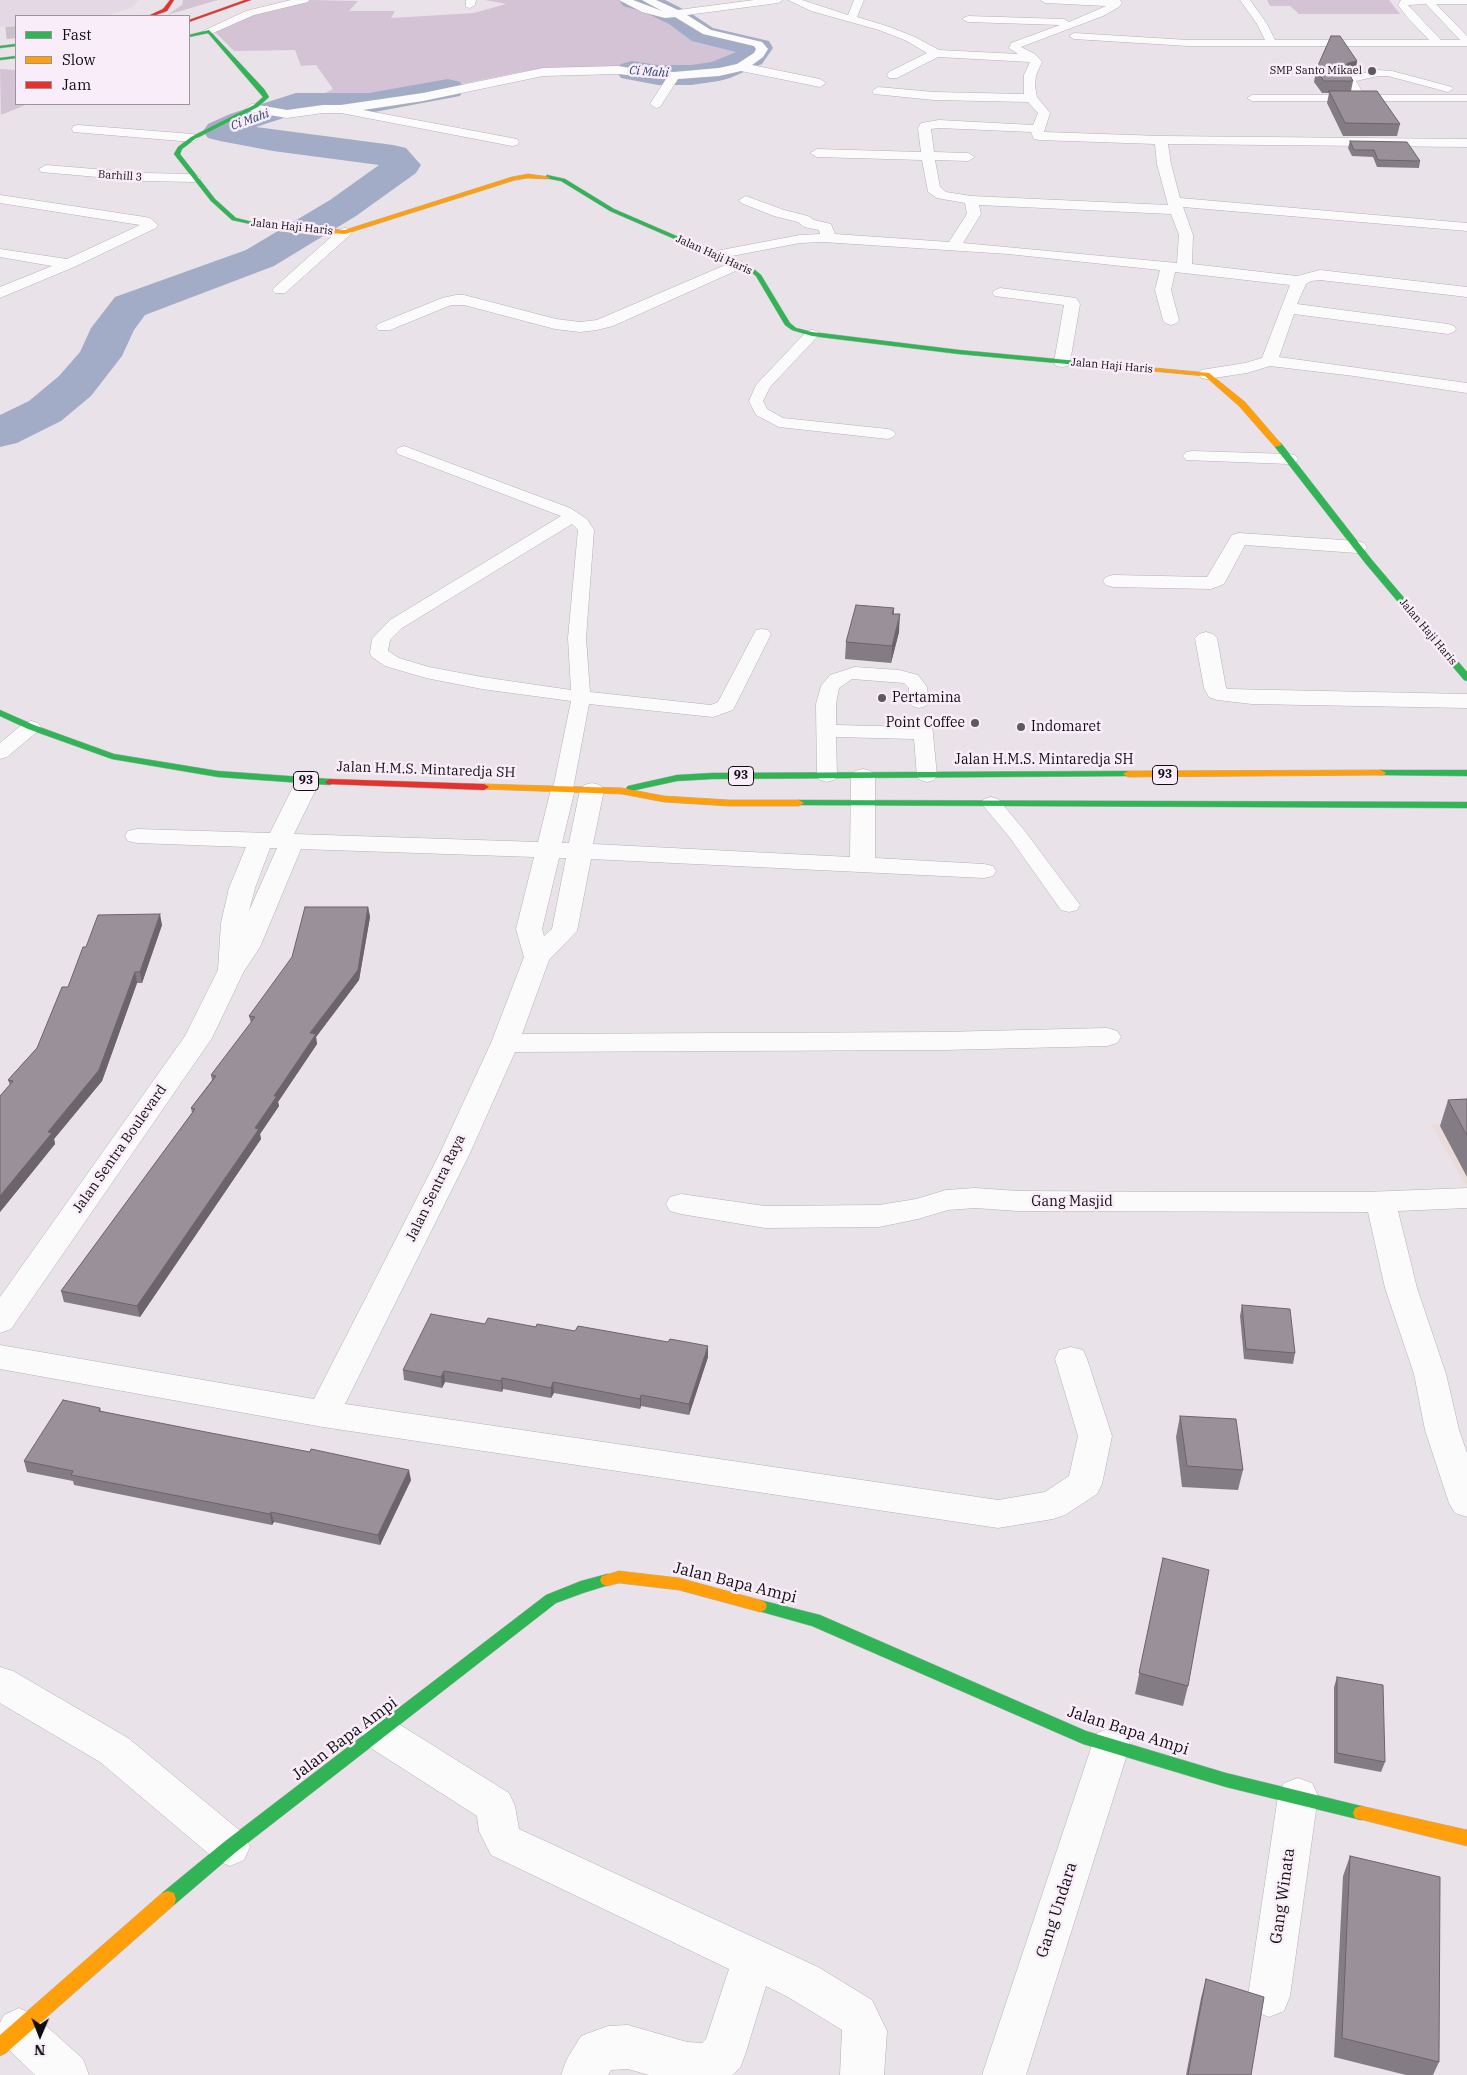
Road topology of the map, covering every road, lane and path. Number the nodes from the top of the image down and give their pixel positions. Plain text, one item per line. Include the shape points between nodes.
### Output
1 (172, 0) edge
2 (249, 0) edge
3 (304, 0) edge
4 (624, 0) edge
5 (647, 0) edge
6 (778, 0) edge
7 (793, 0) edge
8 (858, 0) edge
9 (1045, 0) edge
10 (1245, 0) edge
11 (1427, 0) edge
12 (1467, 1) edge
13 (1115, 2) edge
14 (673, 14) junction
15 (152, 15) edge
16 (968, 18) dead end
17 (851, 19) junction
18 (190, 21) edge
19 (1075, 23) junction
20 (209, 31) junction
21 (190, 36) edge
22 (1074, 36) dead end
23 (1271, 42) junction
24 (1438, 42) junction
25 (1467, 42) edge
26 (15, 45) edge
27 (0, 47) edge
28 (936, 53) junction
29 (1024, 53) junction
30 (15, 57) edge
31 (0, 59) edge
32 (741, 67) junction
33 (893, 75) dead end
34 (674, 76) junction
35 (820, 83) dead end
36 (878, 91) dead end
37 (1467, 93) edge
38 (1359, 94) edge
39 (1031, 98) junction
40 (1252, 98) dead end
41 (1467, 98) edge
42 (656, 104) dead end
43 (257, 109) junction
44 (341, 109) junction
45 (78, 129) dead end
46 (1039, 129) junction
47 (193, 138) junction
48 (1161, 140) junction
49 (512, 142) dead end
50 (1467, 143) edge
51 (817, 153) dead end
52 (927, 156) junction
53 (968, 156) dead end
54 (46, 169) dead end
55 (194, 178) junction
56 (0, 199) edge
57 (746, 200) dead end
58 (971, 200) junction
59 (1176, 206) junction
60 (1467, 227) edge
61 (345, 232) junction
62 (828, 238) junction
63 (954, 246) junction
64 (0, 253) edge
65 (716, 255) junction
66 (69, 264) junction
67 (737, 265) junction
68 (1176, 267) junction
69 (1299, 281) junction
70 (280, 290) dead end
71 (0, 292) edge
72 (1467, 292) edge
73 (1000, 293) dead end
74 (1288, 308) junction
75 (1171, 320) dead end
76 (384, 327) dead end
77 (1448, 329) dead end
78 (812, 334) junction
79 (1269, 361) junction
80 (1062, 362) junction
81 (1207, 374) junction
82 (1467, 388) edge
83 (888, 434) dead end
84 (404, 451) dead end
85 (1192, 456) dead end
86 (1289, 459) junction
87 (573, 516) junction
88 (1358, 547) junction
89 (1113, 582) dead end
90 (762, 634) dead end
91 (1206, 638) dead end
92 (1467, 678) edge
93 (581, 697) junction
94 (1467, 701) edge
95 (919, 702) dead end
96 (0, 713) edge
97 (31, 727) junction
98 (827, 731) junction
99 (0, 753) edge
100 (1467, 773) edge
101 (827, 776) junction
102 (863, 776) junction
103 (927, 776) junction
104 (308, 781) junction
105 (563, 789) junction
106 (592, 790) junction
107 (622, 790) junction
108 (863, 803) junction
109 (991, 803) junction
110 (1467, 805) edge
111 (137, 836) dead end
112 (277, 841) junction
113 (548, 850) junction
114 (579, 851) junction
115 (862, 864) junction
116 (984, 871) dead end
117 (1070, 905) dead end
118 (537, 957) junction
119 (1107, 1037) dead end
120 (505, 1043) junction
121 (1467, 1198) edge
122 (1380, 1201) junction
123 (681, 1204) dead end
124 (0, 1321) edge
125 (0, 1357) edge
126 (1071, 1359) dead end
127 (323, 1414) junction
128 (1467, 1503) edge
129 (0, 1683) edge
130 (380, 1734) junction
131 (1111, 1745) junction
132 (1298, 1796) junction
133 (1467, 1838) edge
134 (230, 1847) junction
135 (753, 1959) junction
136 (1269, 1996) dead end
137 (10, 2039) edge
138 (67, 2075) edge
139 (584, 2075) edge
140 (862, 2075) edge
141 (1004, 2075) edge

1 - 15 main road via 165,10
2 - 18 main road
3 - 20 street via 250,13
4 - 14 street via 659,14
5 - 14 street
6 - 14 street
7 - 17 street
8 - 17 street
9 - 13 street
10 - 23 lane
11 - 12 lane
11 - 24 lane via 1404,2 1403,5
11 - 25 lane
13 - 19 street via 1099,14
14 - 32 street via 707,32 762,47 759,55
16 - 19 street
17 - 28 street via 911,39
19 - 29 street via 1016,44
20 - 21 main road
20 - 43 main road via 262,90 266,97
22 - 23 lane via 1116,34 1180,42
23 - 24 lane
24 - 25 lane
26 - 27 main road
28 - 29 street via 971,56
28 - 33 street
29 - 39 street via 1036,62 1030,75
30 - 31 main road
32 - 34 street
32 - 35 street
34 - 42 street
34 - 44 street via 618,70 543,72 423,97
36 - 39 street
37 - 38 lane via 1378,72 1350,78
39 - 46 street via 1044,113
40 - 41 lane
43 - 44 street via 280,113
43 - 47 main road, Jalan Haji Haris
44 - 49 street
45 - 47 street
46 - 48 street via 1037,135 1046,138
46 - 52 street via 931,124 924,128
47 - 55 main road, Jalan Haji Haris via 177,154
48 - 50 street
48 - 59 street
51 - 52 street
52 - 53 street
52 - 58 street via 933,190
54 - 55 street, Barhill 3
55 - 61 main road, Jalan Haji Haris via 234,219 258,226
56 - 66 street via 151,225
57 - 62 street via 803,219 809,224 826,227
58 - 59 street
58 - 63 street via 974,214
59 - 60 street via 1417,228
59 - 68 street via 1186,235
61 - 65 main road, Jalan Haji Haris via 514,178 546,176 564,180 612,210
61 - 70 street
62 - 63 street
62 - 65 street via 800,239
63 - 68 street
64 - 66 street
65 - 67 main road, Jalan Haji Haris
66 - 71 street
67 - 76 street via 597,325 555,324 456,300
67 - 78 main road, Jalan Haji Haris via 758,275 787,324
68 - 69 street
68 - 75 street via 1164,290
69 - 72 street via 1320,275
69 - 74 street
73 - 80 street via 1070,301
74 - 77 street
74 - 79 street
78 - 80 main road, Jalan Haji Haris
78 - 83 lane via 763,385 756,401 761,412 779,422
79 - 81 street
79 - 82 street
80 - 81 main road, Jalan Haji Haris
81 - 86 main road, Jalan Haji Haris via 1242,404
84 - 87 lane
85 - 86 street
86 - 88 main road, Jalan Haji Haris
87 - 93 lane via 586,530 577,638
87 - 93 lane via 396,624 381,639 379,653 392,662 426,672
88 - 89 street via 1239,539 1217,580 1211,583
88 - 92 main road, Jalan Haji Haris
90 - 93 lane via 726,706 720,709 713,711
91 - 94 street via 1215,688 1225,694
93 - 105 lane
95 - 98 lane via 918,687 911,679 886,674 846,674 830,686 826,704
96 - 97 main road, Jalan H.M.S. Mintaredja SH / 93
97 - 99 lane
97 - 104 main road, Jalan H.M.S. Mintaredja SH / 93 via 112,756 218,774
98 - 101 lane
98 - 103 lane via 923,728
100 - 103 main road, Jalan H.M.S. Mintaredja SH / 93
101 - 102 main road, Jalan H.M.S. Mintaredja SH / 93
101 - 107 main road, Jalan H.M.S. Mintaredja SH / 93 via 677,778
102 - 103 main road, Jalan H.M.S. Mintaredja SH / 93
102 - 108 street
104 - 105 main road, Jalan H.M.S. Mintaredja SH / 93
104 - 112 street, Jalan Sentra Boulevard
105 - 106 main road, Jalan H.M.S. Mintaredja SH / 93
105 - 113 street
106 - 107 main road, Jalan H.M.S. Mintaredja SH / 93
106 - 114 street, Jalan Sentra Raya
107 - 108 main road, Jalan H.M.S. Mintaredja SH / 93 via 664,800 692,802
108 - 109 main road, Jalan H.M.S. Mintaredja SH / 93
108 - 115 street
109 - 110 main road, Jalan H.M.S. Mintaredja SH / 93
109 - 117 lane
111 - 112 street
112 - 113 street
112 - 124 street, Jalan Sentra Boulevard via 247,947 231,971 198,1038
113 - 114 street
113 - 118 street via 529,929
114 - 115 street
114 - 118 street, Jalan Sentra Raya via 564,931
115 - 116 street
118 - 120 street, Jalan Sentra Raya
119 - 120 street
120 - 127 street, Jalan Sentra Raya via 455,1152
121 - 122 street, Gang Masjid
122 - 123 street, Gang Masjid via 1018,1202 975,1198 946,1200 879,1216 765,1217
122 - 128 street via 1401,1288
125 - 127 street
126 - 127 street via 1095,1436 1085,1484 1053,1505 998,1514
129 - 134 street via 114,1750
130 - 131 main road, Jalan Bapa Ampi via 551,1599 619,1577 679,1584 815,1620 1074,1733
130 - 134 main road, Jalan Bapa Ampi
130 - 135 street via 495,1806 499,1831 505,1842
131 - 132 main road, Jalan Bapa Ampi via 1226,1780
131 - 141 street, Gang Undara
132 - 133 main road, Jalan Bapa Ampi
132 - 136 street, Gang Winata
134 - 137 main road, Jalan Bapa Ampi via 140,1922
135 - 139 street via 724,2052 716,2060 702,2065 687,2064 628,2047 608,2048 598,2052
135 - 140 street via 803,1982 857,2015 865,2031
137 - 138 street

